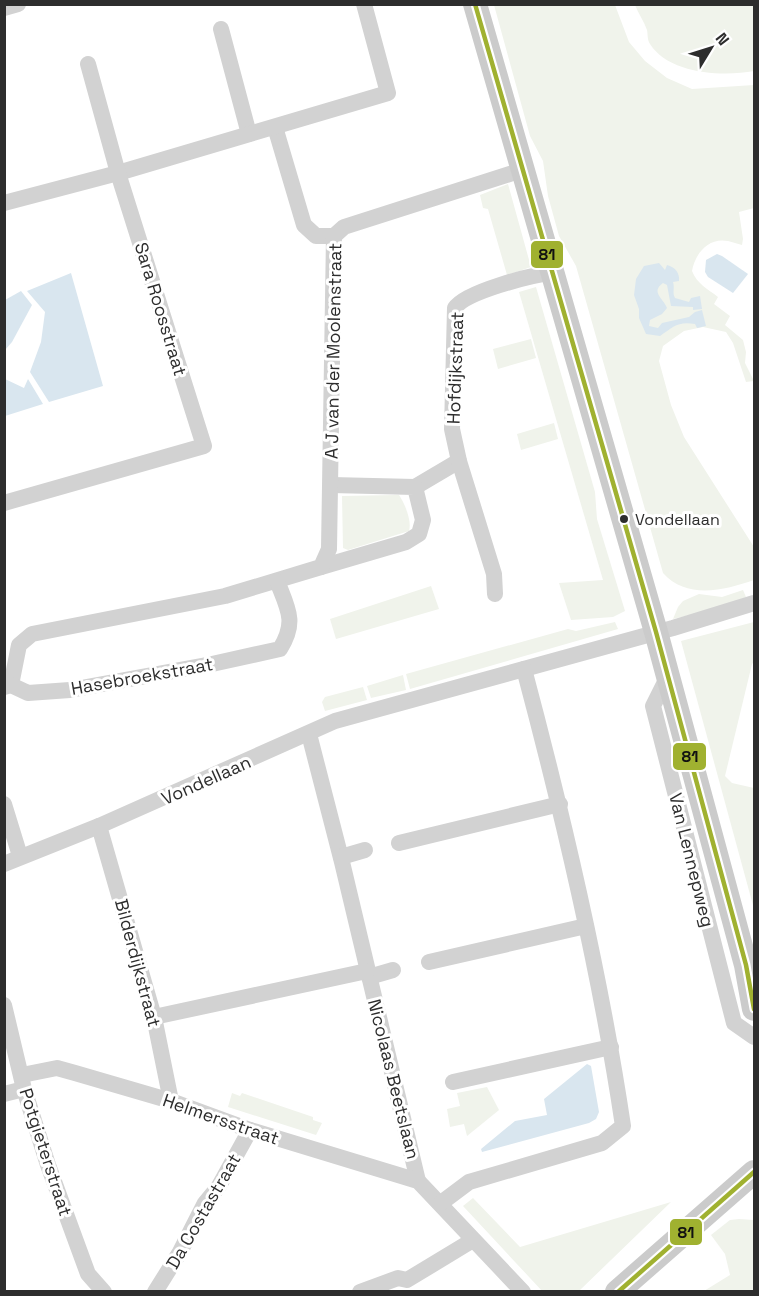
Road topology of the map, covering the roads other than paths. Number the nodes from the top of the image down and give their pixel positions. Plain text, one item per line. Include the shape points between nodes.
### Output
1 (18, 4) edge
2 (364, 4) edge
3 (475, 4) edge
4 (4, 8) edge
5 (221, 29) dead end
6 (88, 64) dead end
7 (275, 127) junction
8 (249, 134) junction
9 (522, 170) junction
10 (118, 172) junction
11 (4, 202) edge
12 (334, 236) junction
13 (551, 273) junction
14 (459, 461) junction
15 (331, 485) junction
16 (415, 487) junction
17 (4, 503) edge
18 (321, 567) junction
19 (277, 581) junction
20 (495, 594) dead end
21 (754, 603) edge
22 (656, 632) junction
23 (524, 669) junction
24 (668, 676) junction
25 (8, 686) edge
26 (309, 734) junction
27 (4, 804) edge
28 (560, 804) junction
29 (99, 826) junction
30 (399, 843) dead end
31 (365, 850) dead end
32 (20, 856) junction
33 (341, 857) junction
34 (4, 864) edge
35 (586, 926) junction
36 (429, 962) dead end
37 (393, 970) dead end
38 (368, 974) junction
39 (4, 1005) edge
40 (754, 1009) edge
41 (154, 1017) junction
42 (754, 1037) edge
43 (611, 1047) junction
44 (23, 1082) junction
45 (453, 1082) dead end
46 (4, 1094) edge
47 (171, 1101) junction
48 (250, 1130) junction
49 (754, 1172) edge
50 (418, 1181) junction
51 (441, 1203) junction
52 (473, 1240) junction
53 (406, 1286) edge
54 (104, 1292) edge
55 (155, 1292) edge
56 (360, 1292) edge
57 (523, 1292) edge
58 (617, 1292) edge

1 - 4 street
2 - 7 street via 388,93
3 - 9 main road, Van Lennepweg
5 - 8 street
6 - 10 street, Sara Roosstraat
7 - 8 street
7 - 12 street via 304,225 316,236
8 - 10 street
9 - 12 street, A J van der Moolenstraat via 344,227
9 - 13 main road, Van Lennepweg
10 - 11 street
10 - 17 street, Sara Roosstraat via 204,446
12 - 15 street, A J van der Moolenstraat
13 - 14 street, Hofdijkstraat via 534,274 474,294 459,301 455,308 452,429
13 - 22 main road, Van Lennepweg
14 - 16 street
14 - 20 street, Hofdijkstraat via 494,574
15 - 16 street, A J van der Moolenstraat
15 - 18 street, A J van der Moolenstraat via 330,549
16 - 18 street via 423,520 419,534 406,542
18 - 19 street
19 - 25 street via 225,596 32,634 19,645
19 - 25 street, Hasebroekstraat via 290,615 288,636 280,650 70,690 28,693
21 - 22 street, Vondellaan
22 - 23 street, Vondellaan
22 - 24 main road, Van Lennepweg
23 - 26 street, Vondellaan via 335,721
23 - 28 street
24 - 40 main road, Van Lennepweg via 746,965
24 - 42 street, Van Lennepweg via 652,706 734,1023
26 - 29 street, Vondellaan
26 - 33 street, Nicolaas Beetslaan
27 - 32 street
28 - 30 street
28 - 35 street
29 - 32 street, Vondellaan
29 - 41 street, Bilderdijkstraat
31 - 33 street
32 - 34 street, Vondellaan
33 - 38 street, Nicolaas Beetslaan
35 - 36 street
35 - 43 street
37 - 38 street, Nicolaas Beetslaan
38 - 41 street
38 - 50 street, Nicolaas Beetslaan
39 - 44 street, Potgieterstraat
41 - 47 street, Bilderdijkstraat
43 - 45 street
43 - 51 street via 622,1126 602,1143 469,1182
44 - 46 street, Helmersstraat
44 - 47 street, Helmersstraat via 57,1068
44 - 54 street, Potgieterstraat via 88,1274
47 - 48 street, Helmersstraat
48 - 50 street, Helmersstraat
48 - 55 street, Da Costastraat
49 - 58 main road
50 - 51 street
51 - 52 street
52 - 53 street
52 - 57 street
53 - 56 street via 398,1278

